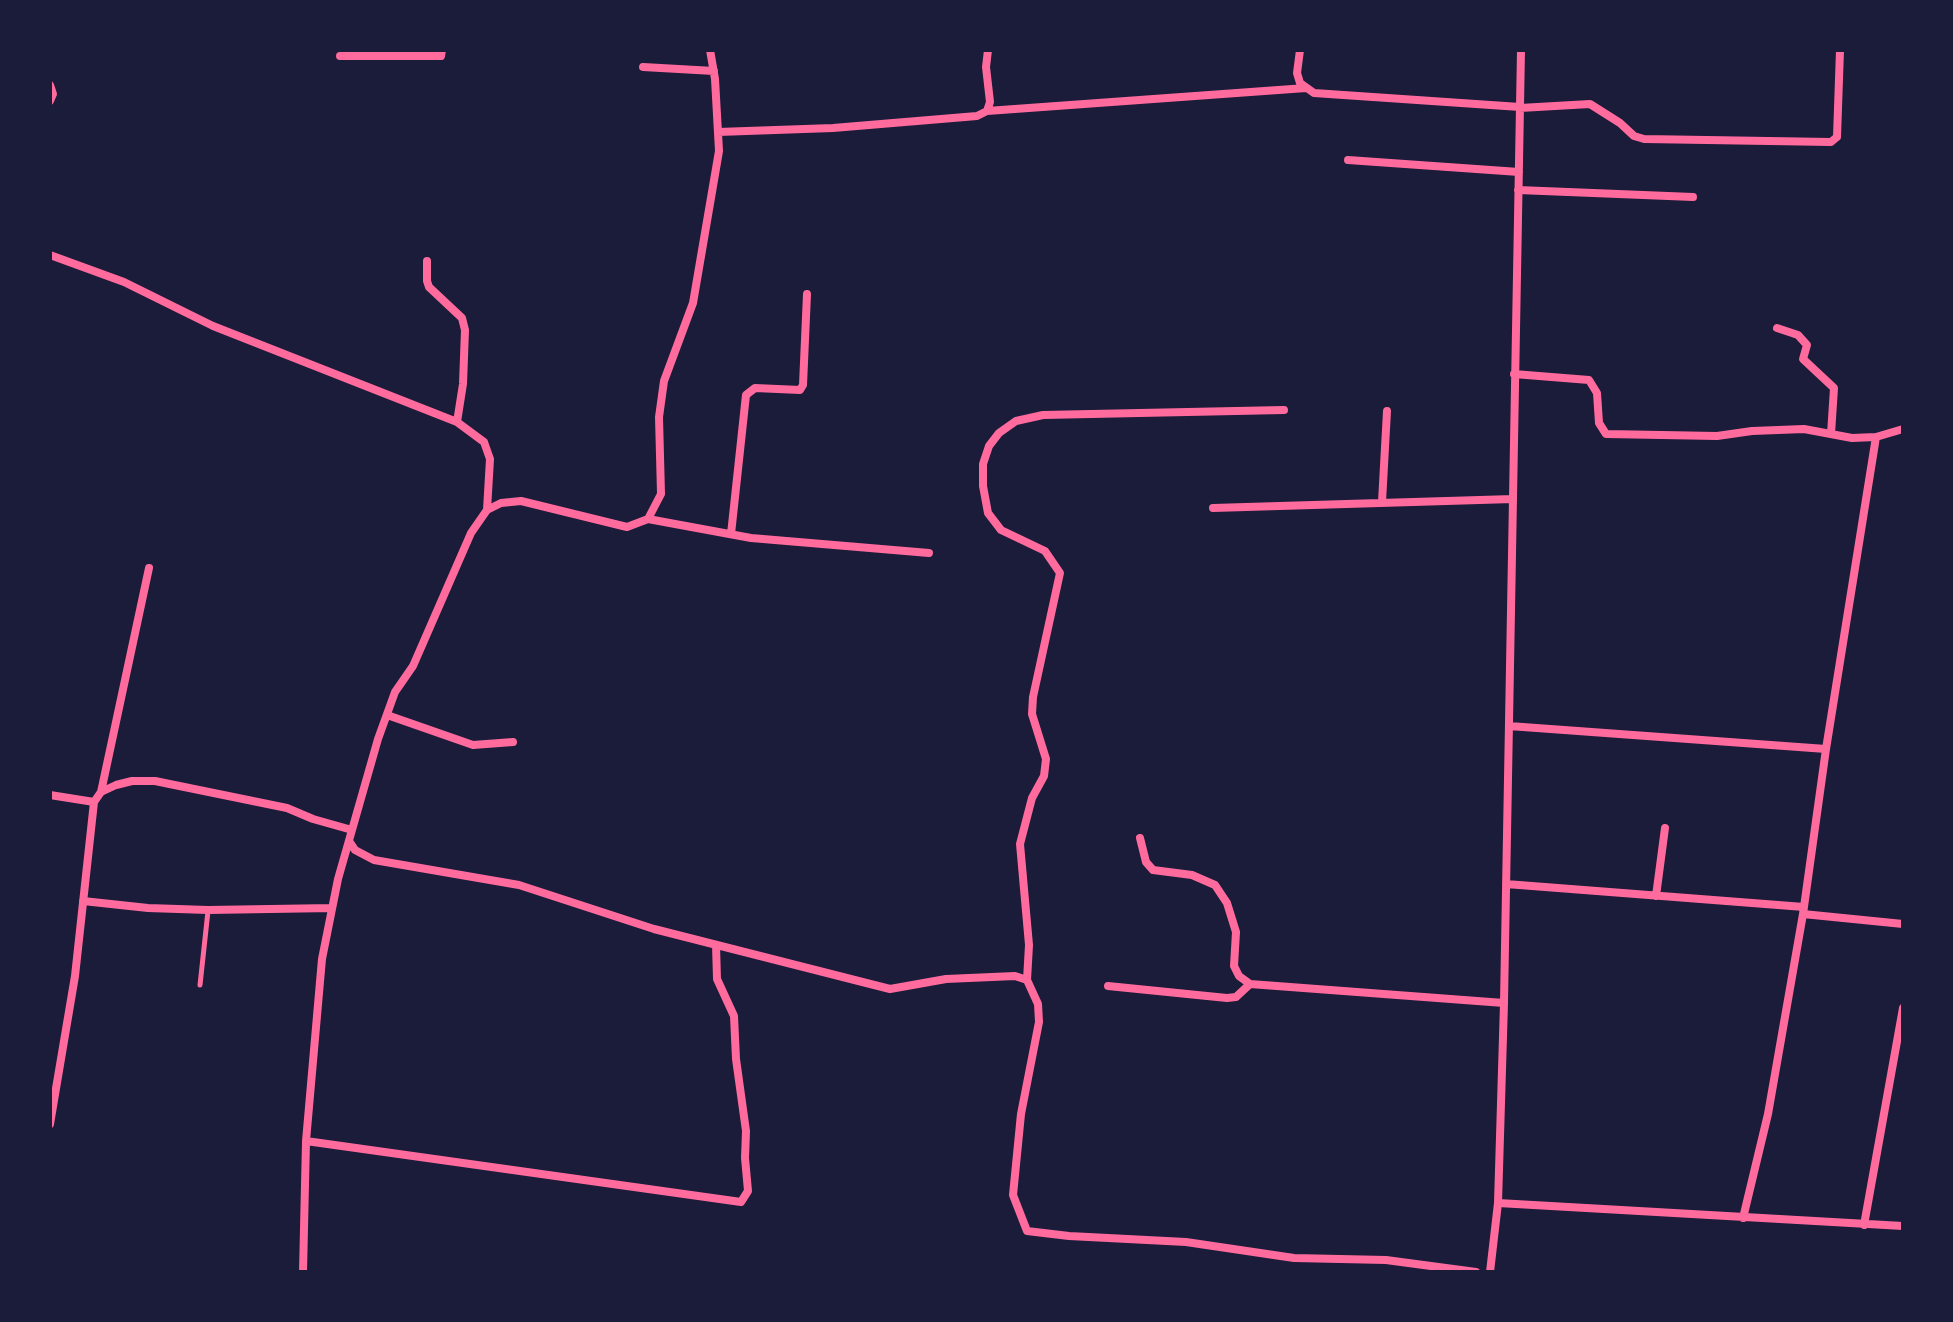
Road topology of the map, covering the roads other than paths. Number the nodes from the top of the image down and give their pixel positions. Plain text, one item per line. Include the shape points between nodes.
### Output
1 (442, 50) edge
2 (710, 50) edge
3 (988, 50) edge
4 (1300, 50) edge
5 (1521, 50) edge
6 (1840, 50) edge
7 (340, 56) dead end
8 (643, 67) dead end
9 (714, 71) junction
10 (50, 85) edge
11 (1306, 88) junction
12 (50, 101) edge
13 (1520, 108) junction
14 (987, 111) junction
15 (718, 132) junction
16 (1348, 160) dead end
17 (1519, 172) junction
18 (1518, 190) junction
19 (1693, 197) dead end
20 (50, 255) edge
21 (427, 261) dead end
22 (807, 294) dead end
23 (1777, 328) dead end
24 (1514, 374) junction
25 (1284, 410) dead end
26 (1387, 411) dead end
27 (457, 422) junction
28 (1903, 429) edge
29 (1831, 434) junction
30 (1876, 437) junction
31 (1513, 499) junction
32 (1382, 502) junction
33 (1213, 508) dead end
34 (487, 510) junction
35 (648, 519) junction
36 (731, 534) junction
37 (929, 553) dead end
38 (149, 568) dead end
39 (387, 715) junction
40 (1509, 726) junction
41 (513, 742) dead end
42 (1826, 749) junction
43 (101, 792) junction
44 (50, 795) edge
45 (94, 802) junction
46 (1665, 828) dead end
47 (352, 830) junction
48 (1140, 838) dead end
49 (349, 841) junction
50 (1506, 884) junction
51 (1656, 896) junction
52 (83, 901) junction
53 (332, 908) junction
54 (208, 910) junction
55 (1803, 910) junction
56 (1903, 924) edge
57 (716, 945) junction
58 (1027, 980) junction
59 (1250, 984) junction
60 (200, 985) dead end
61 (1108, 986) dead end
62 (1504, 1003) junction
63 (1903, 1008) edge
64 (50, 1124) edge
65 (306, 1141) junction
66 (1498, 1203) junction
67 (1743, 1218) junction
68 (1864, 1225) junction
69 (1903, 1226) edge
70 (303, 1272) edge
71 (1476, 1272) edge
72 (1490, 1272) edge

1 - 7 street via 441,56
2 - 9 street
3 - 14 street
4 - 11 street via 1297,73
5 - 13 street
6 - 13 street via 1837,137 1831,142 1644,139 1590,104
8 - 9 street
9 - 15 street
10 - 12 street
11 - 13 street via 1314,93
11 - 14 street
13 - 17 street
14 - 15 street via 847,127
15 - 35 street via 693,303 664,381 659,417 661,494
16 - 17 street
17 - 18 street
18 - 19 street
18 - 24 street
20 - 27 street
21 - 27 street via 429,287 462,318 465,330
22 - 36 street via 800,390 755,388 746,395
23 - 29 street via 1798,335 1807,345 1803,359 1834,388
24 - 29 street via 1589,380 1606,434 1717,436 1804,429
24 - 31 street
25 - 58 street via 1043,415 1016,421 989,446 983,464 988,513 1001,530 1045,551 1060,573 1033,697 1032,714 1046,759 1044,776 1020,844
26 - 32 street
27 - 34 street via 484,442 490,459
28 - 30 street
29 - 30 street
30 - 42 street
31 - 32 street
31 - 40 street
32 - 33 street
34 - 35 street via 521,501 627,527
34 - 39 street via 471,533
35 - 36 street
36 - 37 street
38 - 43 street
39 - 41 street via 473,745
39 - 47 street
40 - 42 street
40 - 50 street
42 - 55 street
43 - 45 street
43 - 47 street via 132,781 155,781 287,808
44 - 45 street
45 - 52 street
46 - 51 street
47 - 49 street
48 - 59 street via 1153,870 1192,875 1215,885 1236,932 1234,966
49 - 53 street
49 - 57 street via 374,860 519,885
50 - 51 street
50 - 62 street
51 - 55 street
52 - 54 street
52 - 64 street
53 - 54 street
53 - 65 street via 322,959
54 - 60 lane
55 - 56 street
55 - 67 street via 1768,1114
57 - 58 street via 890,989 946,979
57 - 65 street via 717,979 734,1016 746,1131 748,1191 741,1202
58 - 71 street via 1039,1022 1021,1114 1013,1195 1027,1231
59 - 61 street via 1227,998
59 - 62 street
62 - 66 street
63 - 68 street
65 - 70 street
66 - 67 street
66 - 72 street
67 - 68 street
68 - 69 street

